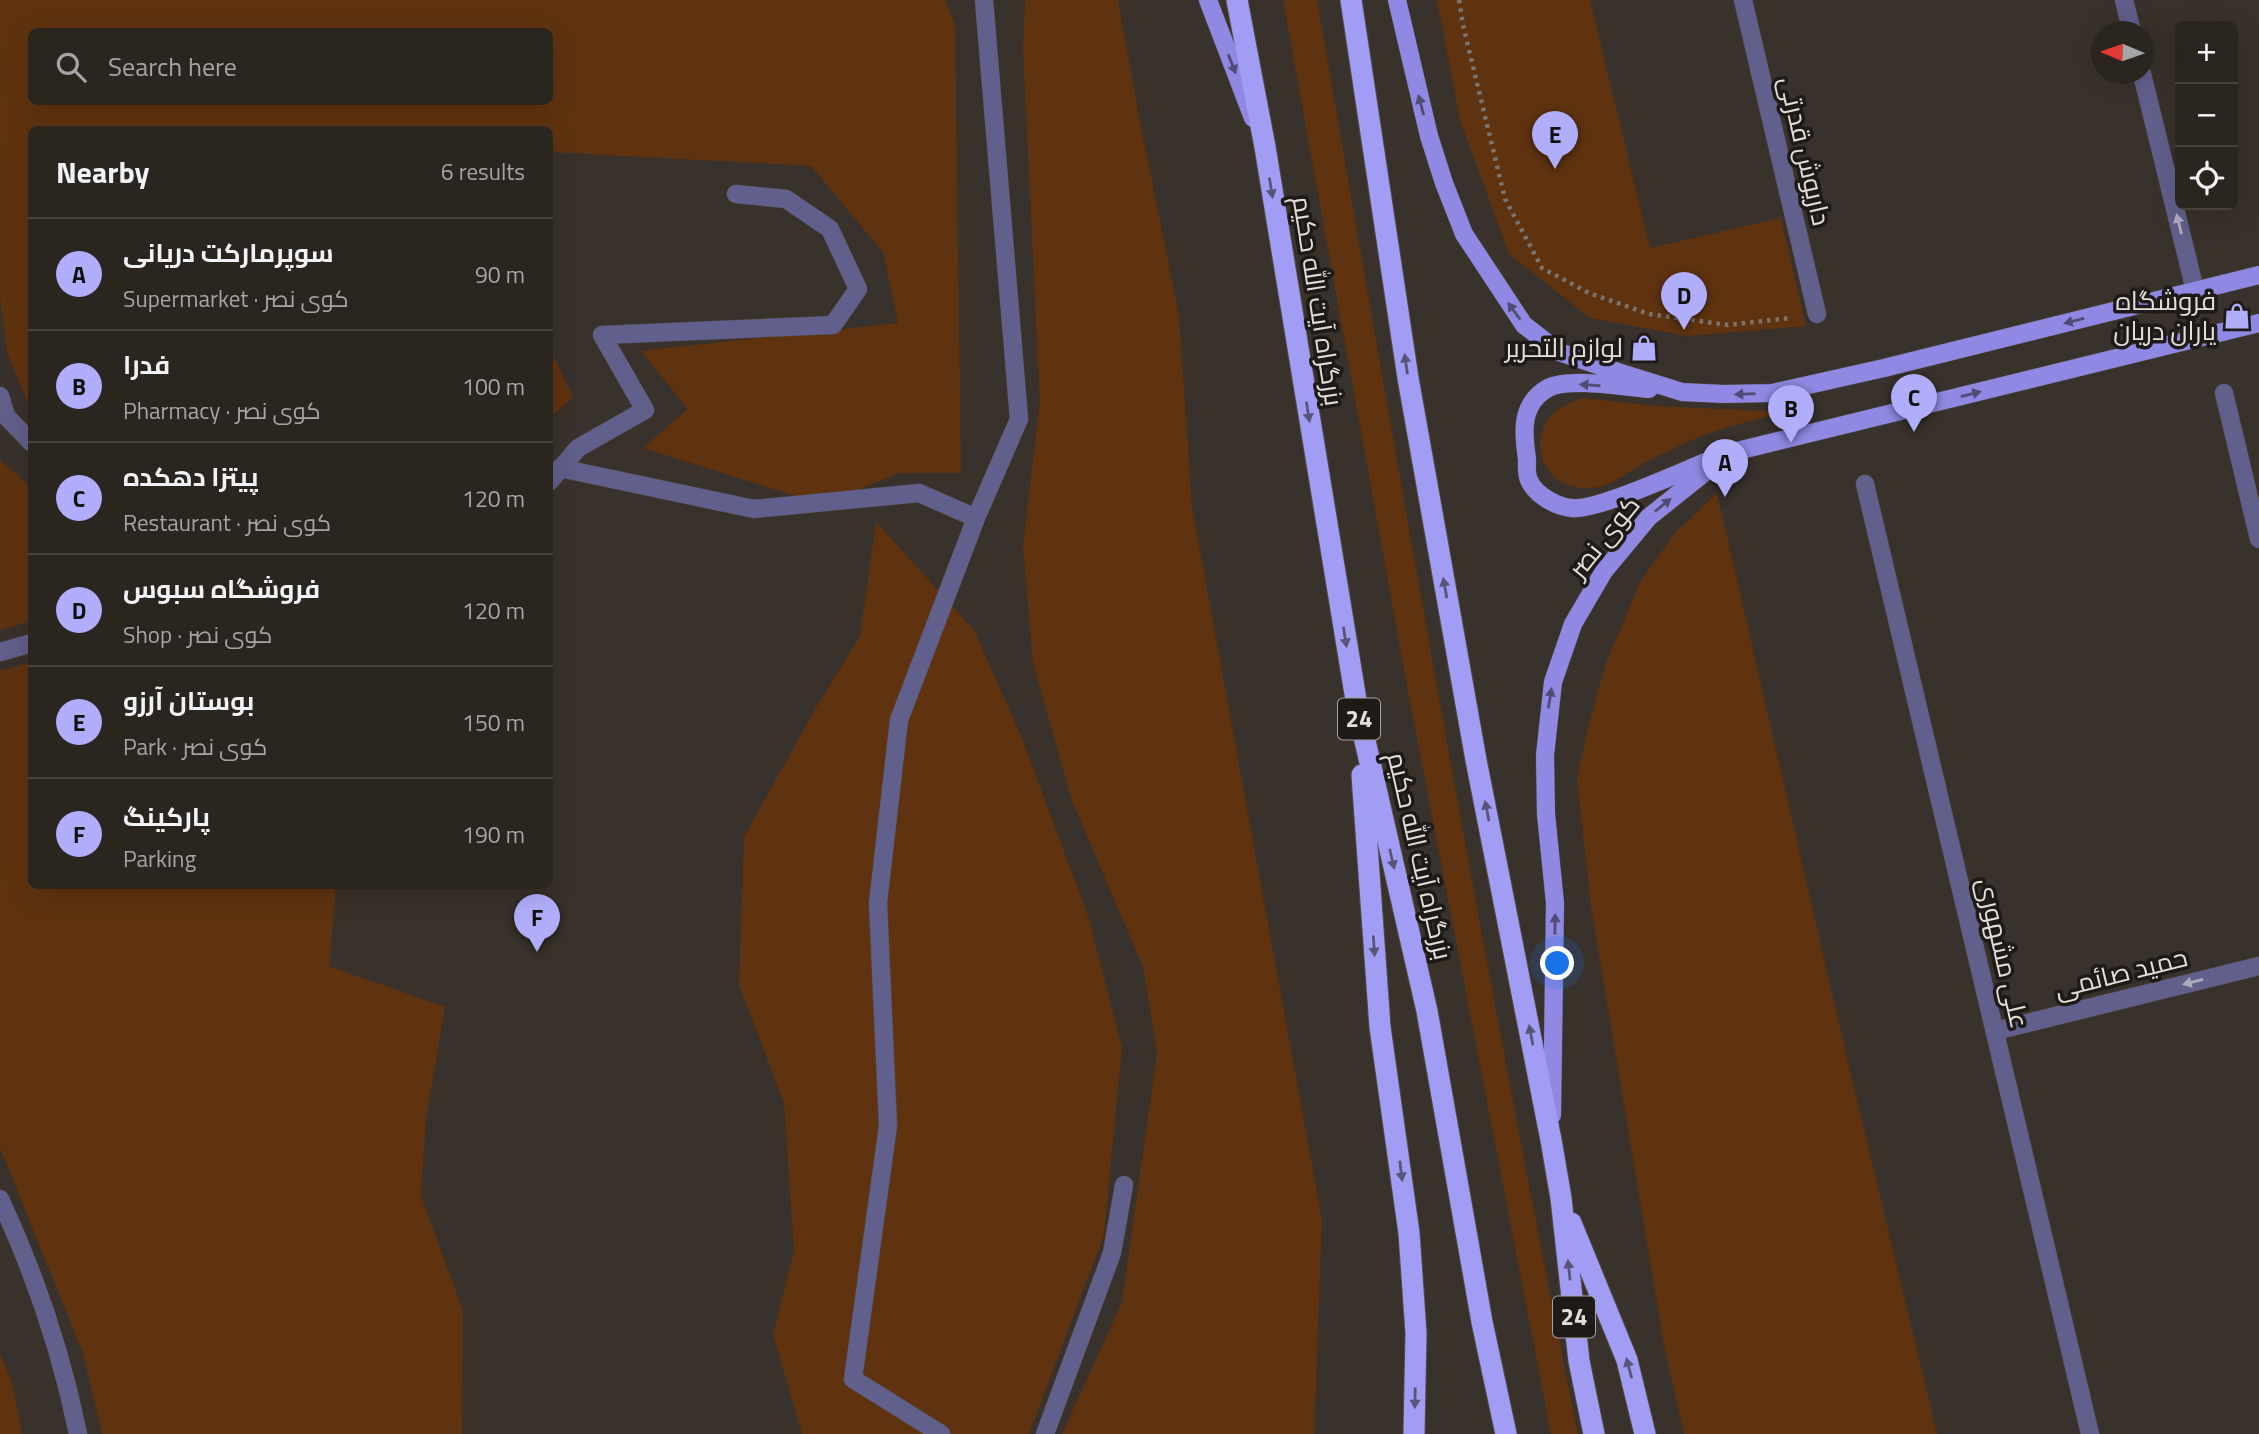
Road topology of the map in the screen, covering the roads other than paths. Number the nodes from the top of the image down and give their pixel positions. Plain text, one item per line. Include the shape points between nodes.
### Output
1 (984, 0) edge
2 (1208, 0) edge
3 (1237, 0) edge
4 (1351, 0) edge
5 (1397, 0) edge
6 (1743, 0) edge
7 (2124, 0) edge
8 (2129, 21) edge
9 (2144, 84) edge
10 (1265, 147) junction
11 (736, 194) dead end
12 (2259, 275) edge
13 (2195, 290) junction
14 (1816, 314) road end
15 (2259, 323) edge
16 (1682, 392) junction
17 (2224, 393) dead end
18 (0, 396) edge
19 (28, 439) edge
20 (1729, 453) junction
21 (555, 475) edge
22 (1865, 484) dead end
23 (976, 518) junction
24 (2259, 539) edge
25 (28, 644) edge
26 (0, 652) edge
27 (1356, 706) junction
28 (2259, 966) edge
29 (1995, 1031) junction
30 (1551, 1140) junction
31 (1124, 1185) dead end
32 (1561, 1198) junction
33 (0, 1199) edge
34 (78, 1434) edge
35 (941, 1434) edge
36 (1045, 1434) edge
37 (1414, 1434) edge
38 (1506, 1434) edge
39 (1594, 1434) edge
40 (1645, 1434) edge
41 (2091, 1434) edge

1 - 23 street via 1020,419
2 -> 10 main road
3 - 10 highway, بزرگراه آیت الله حکیم / 24
30 -> 4 highway, 24 via 1476,760 1408,378
16 -> 5 main road via 1559,352 1524,325 1464,234 1429,136
6 - 14 street, داریوش قدرتی
7 - 8 street
13 -> 9 street
10 -> 27 highway, بزرگراه آیت الله حکیم / 24
11 - 21 street via 786,199 830,229 858,289 833,325 602,335 645,410 578,448
12 - 13 main road
13 -> 16 main road via 1772,393
20 -> 15 main road, کوی نصر
16 -> 20 main road via 1566,383 1550,387 1537,396 1526,414 1522,436 1529,481 1546,500 1572,508 1597,504
17 - 24 street
18 - 19 street via 6,415
30 -> 20 main road, کوی نصر via 1555,904 1545,755 1553,682 1573,624 1604,571 1649,517
21 - 23 street via 754,509 919,493
22 - 29 street, علی مشهوری
23 - 35 street via 899,720 878,903 888,1126 853,1379
25 - 26 street
27 -> 37 highway via 1380,1027 1409,1233 1416,1334
27 -> 38 highway, بزرگراه آیت الله حکیم / 24 via 1427,1011
28 -> 29 street, حمید صائمی
29 - 41 street, علی مشهوری
30 - 32 highway, 24
31 - 36 street via 1111,1253
39 -> 32 highway, 24 via 1579,1360
40 -> 32 highway via 1627,1360
33 - 34 street via 43,1309

